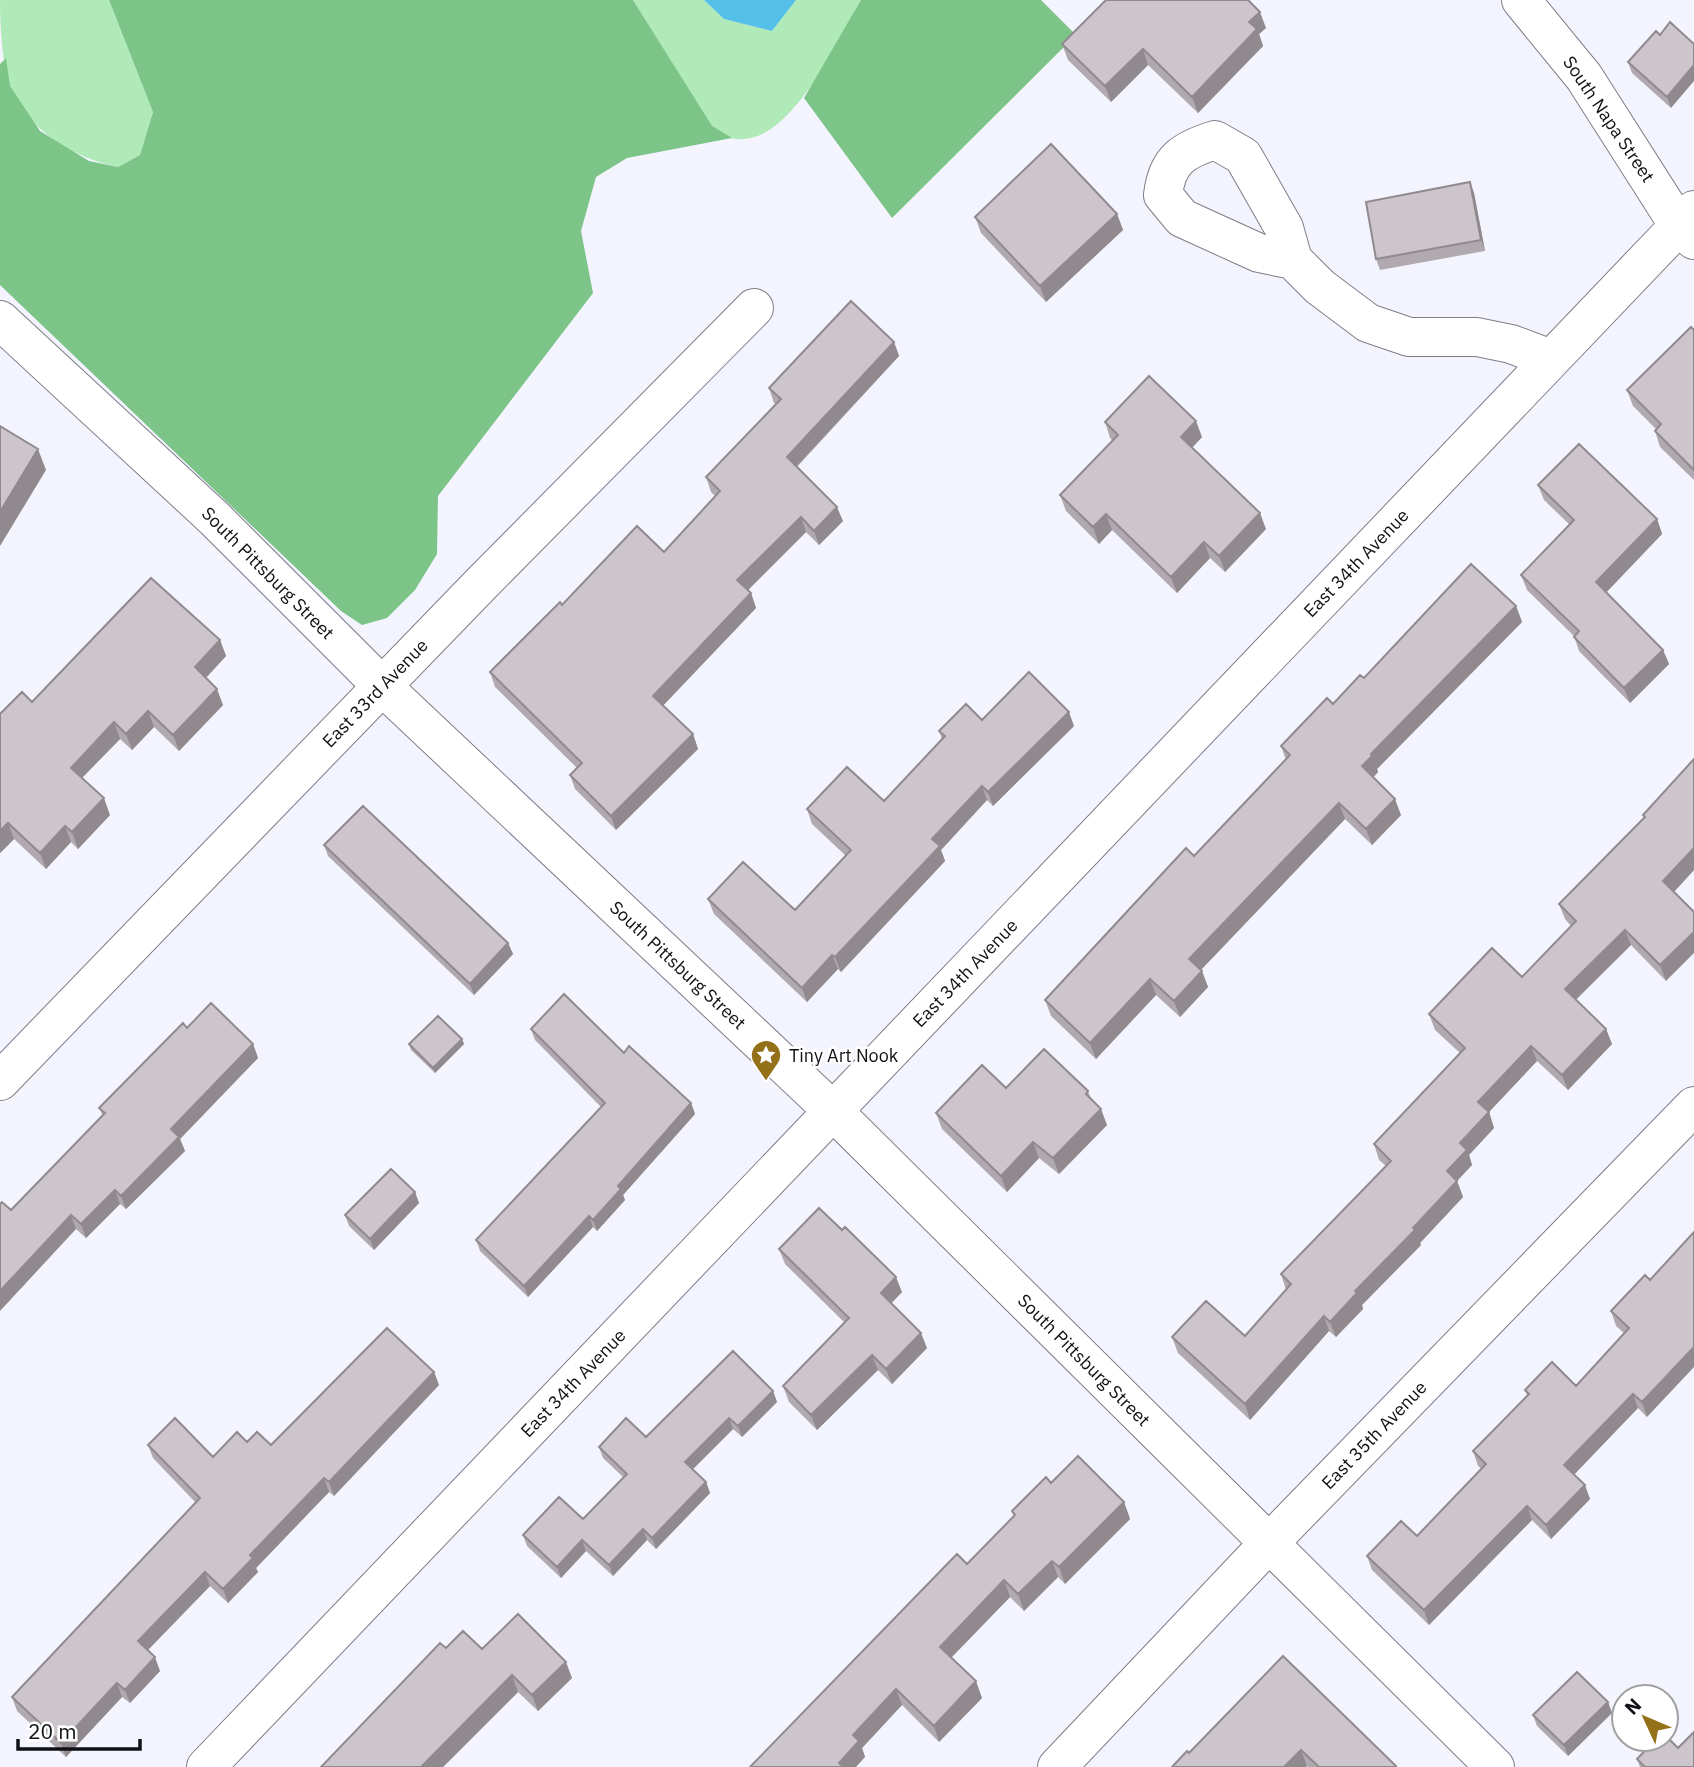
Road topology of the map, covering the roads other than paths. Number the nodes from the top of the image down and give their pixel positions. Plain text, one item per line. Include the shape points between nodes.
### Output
1 (1521, 0) edge
2 (1689, 225) edge
3 (1293, 260) dead end
4 (754, 309) dead end
5 (0, 320) edge
6 (1551, 359) junction
7 (382, 686) junction
8 (0, 1081) edge
9 (1694, 1106) edge
10 (833, 1111) junction
11 (1269, 1543) junction
12 (206, 1767) edge
13 (1057, 1767) edge
14 (1495, 1767) edge

1 - 2 street, South Napa Street via 1584,78
2 - 6 street, East 34th Avenue
3 - 6 street via 1368,323 1409,337 1477,337
4 - 7 street, East 33rd Avenue
5 - 7 street, South Pittsburg Street via 215,519
6 - 10 street, East 34th Avenue
7 - 8 street, East 33rd Avenue
7 - 10 street, South Pittsburg Street
9 - 11 street, East 35th Avenue
10 - 11 street, South Pittsburg Street
10 - 12 street, East 34th Avenue
11 - 13 street, East 35th Avenue
11 - 14 street, South Pittsburg Street

